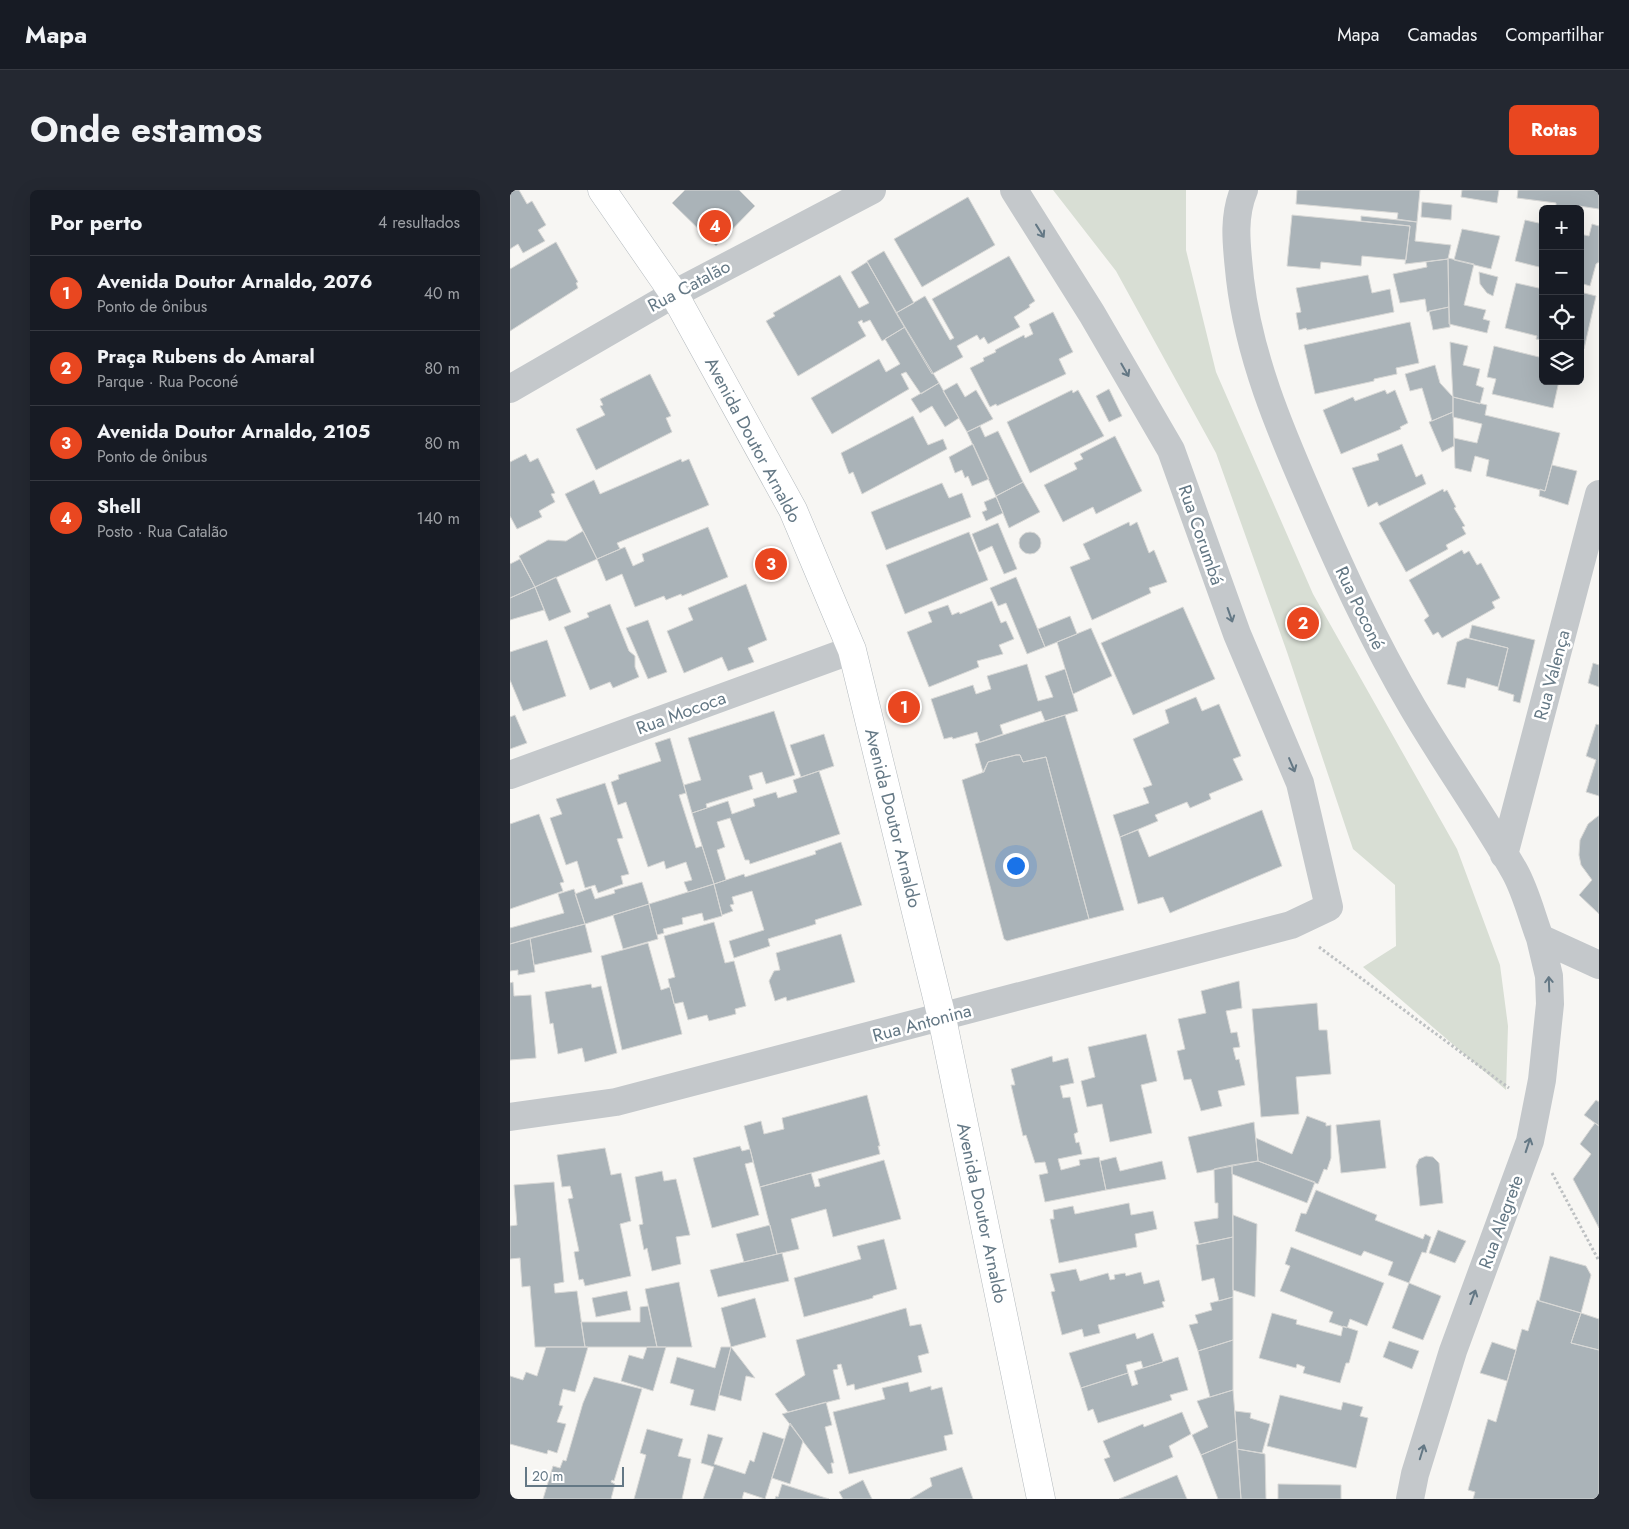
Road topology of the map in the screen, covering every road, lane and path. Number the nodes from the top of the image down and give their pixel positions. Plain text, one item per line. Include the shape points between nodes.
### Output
1 (602, 190) edge
2 (872, 190) edge
3 (1014, 190) edge
4 (1238, 196) edge
5 (674, 294) junction
6 (510, 389) edge
7 (1599, 494) edge
8 (852, 650) junction
9 (510, 775) edge
10 (1504, 855) junction
11 (1329, 906) joint
12 (1291, 925) junction
13 (1540, 938) junction
14 (1599, 965) edge
15 (942, 1018) junction
16 (1537, 1109) junction
17 (510, 1117) edge
18 (1530, 1141) junction
19 (1599, 1261) edge
20 (1041, 1499) edge
21 (1410, 1499) edge

1 - 5 main road, Avenida Doutor Arnaldo
2 - 5 street, Rua Catalão
3 -> 11 street, Rua Corumbá via 1092,314 1171,450 1236,634 1300,783
4 - 10 street, Rua Poconé via 1236,237 1243,300 1259,370 1284,438 1376,643
5 - 6 street, Rua Catalão
5 - 8 main road, Avenida Doutor Arnaldo via 793,510
7 - 10 street, Rua Valença
8 - 9 street, Rua Mococa
8 - 15 main road, Avenida Doutor Arnaldo
10 - 13 street, Rua Poconé via 1516,874
11 - 12 street, Rua Antonina
12 - 15 street, Rua Antonina
12 - 16 path
13 - 14 street
16 -> 13 street, Rua Alegrete via 1550,1004 1549,976
15 - 17 street, Rua Antonina via 616,1102
15 - 20 main road, Avenida Doutor Arnaldo
16 - 18 street, Rua Alegrete
18 - 19 path via 1549,1167
21 -> 18 street, Rua Alegrete via 1453,1351

